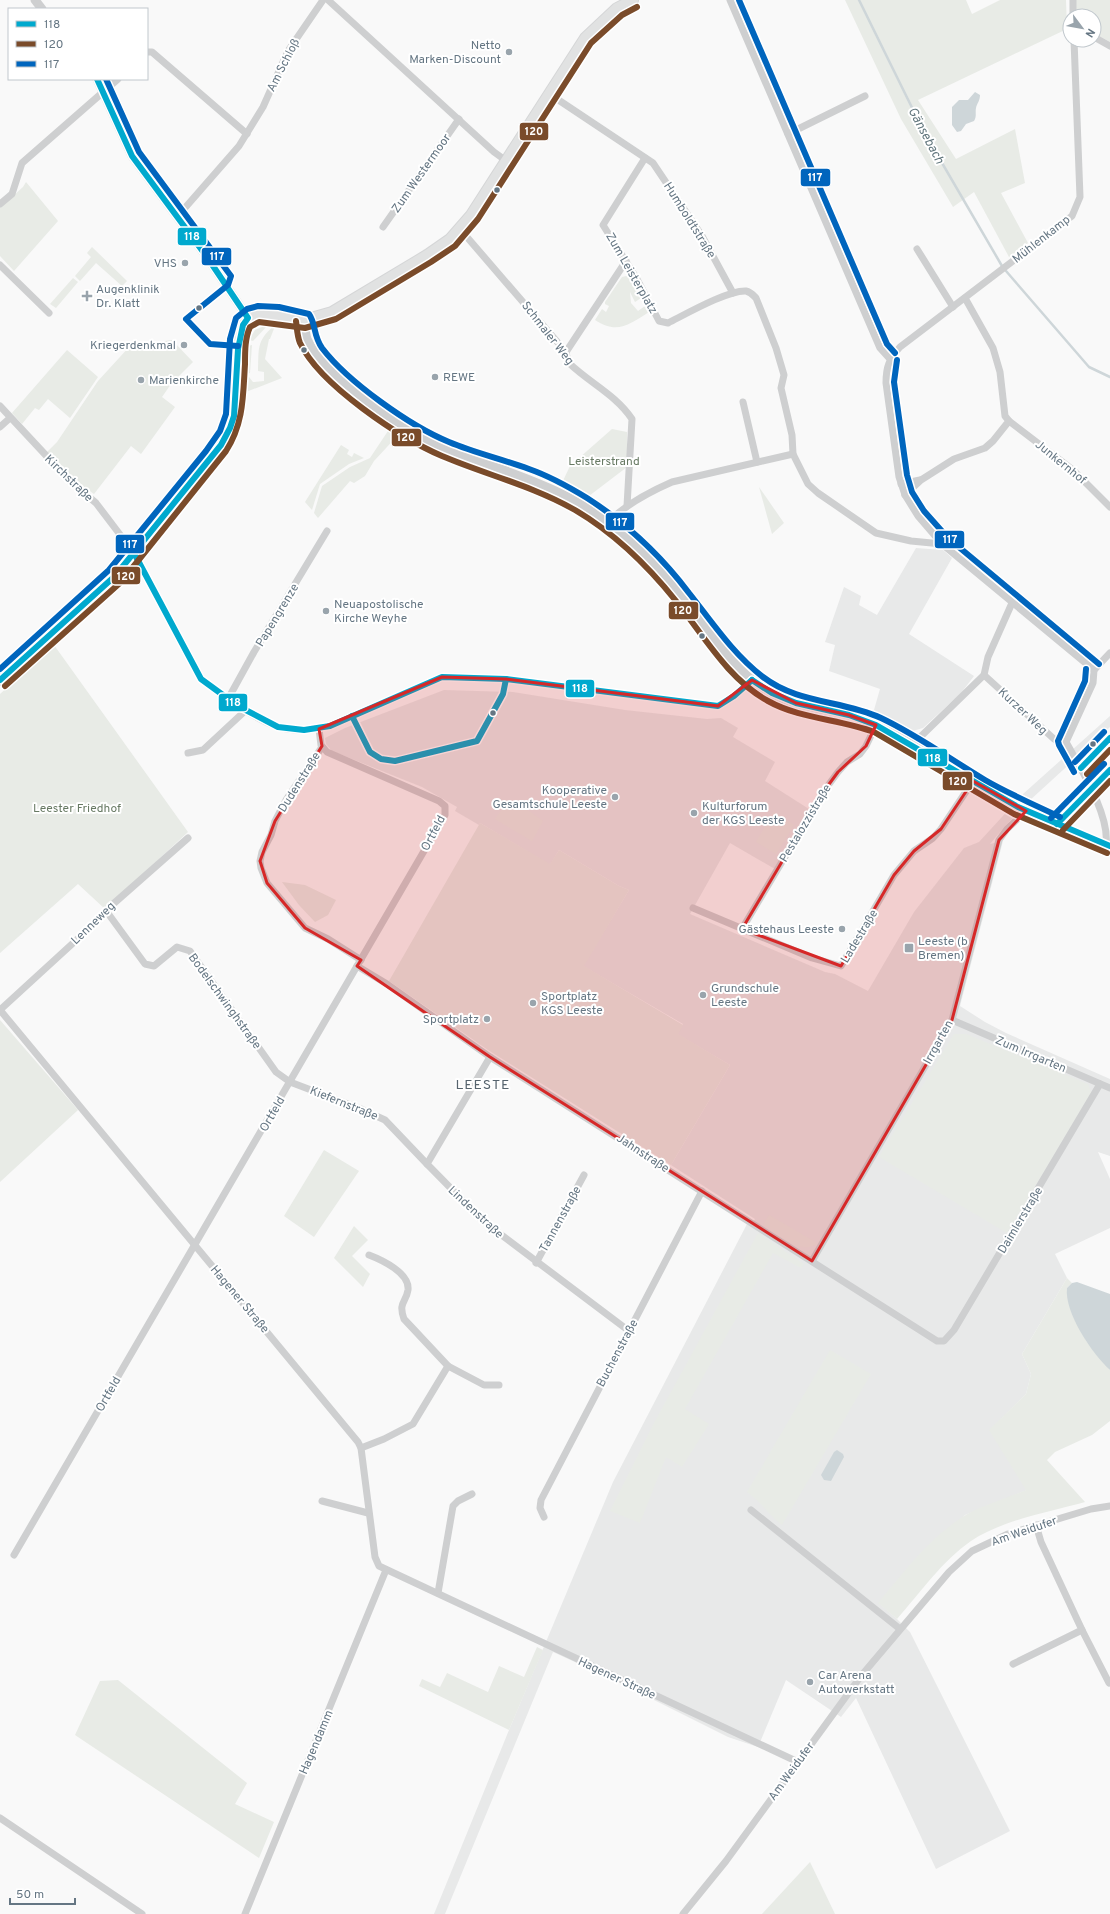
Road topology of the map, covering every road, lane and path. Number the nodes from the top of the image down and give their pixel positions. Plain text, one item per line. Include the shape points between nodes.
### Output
1 (35, 0) edge
2 (323, 0) edge
3 (328, 0) edge
4 (633, 0) edge
5 (730, 0) edge
6 (41, 8) edge
7 (1074, 48) edge
8 (148, 52) edge
9 (97, 80) edge
10 (117, 80) edge
11 (102, 91) junction
12 (548, 93) junction
13 (865, 96) dead end
14 (458, 119) junction
15 (247, 134) junction
16 (788, 134) junction
17 (645, 158) junction
18 (505, 160) junction
19 (0, 204) edge
20 (177, 217) junction
21 (383, 227) dead end
22 (460, 229) junction
23 (917, 249) dead end
24 (626, 261) junction
25 (0, 265) edge
26 (733, 293) junction
27 (964, 298) junction
28 (953, 307) junction
29 (49, 313) dead end
30 (248, 318) junction
31 (304, 320) junction
32 (566, 352) junction
33 (890, 358) junction
34 (742, 402) dead end
35 (0, 406) edge
36 (10, 418) junction
37 (1009, 421) junction
38 (0, 427) edge
39 (793, 454) junction
40 (757, 462) junction
41 (920, 480) junction
42 (901, 484) junction
43 (905, 495) junction
44 (627, 506) junction
45 (1110, 507) edge
46 (607, 524) junction
47 (327, 531) dead end
48 (942, 544) junction
49 (134, 553) junction
50 (1012, 603) junction
51 (1110, 652) edge
52 (1094, 670) junction
53 (984, 675) junction
54 (0, 680) edge
55 (752, 680) junction
56 (228, 699) junction
57 (246, 710) junction
58 (876, 725) junction
59 (319, 729) junction
60 (1066, 742) junction
61 (912, 745) junction
62 (322, 747) junction
63 (188, 753) dead end
64 (972, 781) junction
65 (1092, 788) junction
66 (1026, 810) junction
67 (1057, 824) junction
68 (188, 838) dead end
69 (1108, 845) edge
70 (693, 908) dead end
71 (107, 912) junction
72 (742, 929) junction
73 (359, 963) junction
74 (0, 1010) edge
75 (952, 1020) junction
76 (490, 1057) junction
77 (290, 1082) junction
78 (1100, 1084) junction
79 (1110, 1088) edge
80 (427, 1164) junction
81 (584, 1175) dead end
82 (702, 1191) junction
83 (195, 1246) junction
84 (369, 1255) dead end
85 (812, 1261) junction
86 (536, 1262) junction
87 (629, 1331) junction
88 (930, 1337) joint
89 (448, 1366) junction
90 (499, 1385) dead end
91 (361, 1448) junction
92 (472, 1494) dead end
93 (322, 1501) dead end
94 (1110, 1506) edge
95 (751, 1510) dead end
96 (368, 1513) junction
97 (544, 1517) dead end
98 (1036, 1525) junction
99 (14, 1555) dead end
100 (386, 1570) junction
101 (438, 1593) junction
102 (900, 1628) junction
103 (1082, 1630) junction
104 (1013, 1664) dead end
105 (1109, 1683) edge
106 (798, 1762) junction
107 (0, 1818) edge
108 (142, 1914) edge
109 (245, 1914) edge
110 (682, 1914) edge

1 - 6 street
2 - 15 street, Am Schloß via 288,50
3 - 14 street
4 - 12 main road via 617,8 585,38
5 - 16 street
7 - 27 street, Mühlenkamp via 1080,197 1076,208 1065,223
8 - 15 street via 152,52
9 - 11 street
10 - 11 street
11 - 19 street via 22,163 12,194
11 - 20 street via 132,156
12 - 17 street, Humboldtstraße
12 - 18 main road
13 - 16 street
14 - 18 street
14 - 21 street, Zum Westermoor
15 - 20 street, Am Schloß
16 - 33 street via 880,348
17 - 24 street, Zum Leisterplatz via 603,225
17 - 26 street, Humboldtstraße via 653,163 702,236
18 - 22 main road
20 - 30 street
22 - 31 main road via 427,255 388,280 332,312
22 - 32 street, Schmaler Weg
23 - 28 street
24 - 26 street, Zum Leisterplatz via 659,321 668,323
24 - 32 street
25 - 29 street
26 - 39 street via 747,291 756,298 776,348 784,375 781,388 792,435
27 - 28 street, Mühlenkamp
27 - 37 street via 993,348 1000,372 1005,416
28 - 33 street, Mühlenkamp via 900,347
30 - 31 main road via 259,314
30 - 49 main road via 243,322 238,340 235,403 230,428 209,462
31 - 46 street via 307,339 342,381 414,433 444,448 529,478 569,497
32 - 44 street, Schmaler Weg via 569,363 615,399 632,419
33 - 42 street via 886,370 886,383
34 - 40 street
35 - 36 street, Kirchstraße
36 - 38 street
36 - 49 street, Kirchstraße via 68,479 96,503
37 - 41 street via 985,448 954,459
37 - 45 street, Junkernhof via 1069,466
39 - 40 street
39 - 48 street via 808,484 876,533 910,541
40 - 44 street via 672,482 656,488
41 - 42 street
41 - 43 street
42 - 43 street
43 - 48 street via 918,516
44 - 46 street
46 - 55 street via 649,557 720,645
47 - 56 street, Papengrenze
48 - 50 street
49 - 54 main road via 115,576
49 - 56 street, Kirchstraße via 194,669 213,690
50 - 52 street
50 - 53 street via 988,657
51 - 52 street
52 - 60 street via 1093,683
53 - 60 street, Kurzer Weg via 1054,739
53 - 61 street
55 - 58 street via 772,694 796,704 849,715
55 - 59 street, Kirchstraße via 718,706 500,678 442,677
56 - 57 street, Kirchstraße
57 - 59 street, Kirchstraße via 278,727 292,730
57 - 63 street via 202,750
58 - 61 street
58 - 72 street, Pestalozzistraße via 860,754 847,762 824,791
59 - 62 street
60 - 65 street
61 - 64 street
62 - 73 street, Dudenstraße via 290,794 275,822 262,852 261,868 267,883 306,928 328,939
62 - 73 street, Ortfeld via 332,756 439,801 445,806 445,815
64 - 66 street
64 - 72 street, Ladestraße via 942,829 914,851 894,875 841,966 812,958
65 - 67 street
65 - 69 street via 1108,830
66 - 67 street
66 - 75 street, Irrgarten via 1006,829 999,840
67 - 69 street
68 - 71 street, Lenneweg
70 - 72 street, Ladestraße
71 - 74 street, Lenneweg
71 - 77 street, Bodelschwinghstraße via 145,964 154,966 177,947 190,951 276,1072
73 - 76 street, Jahnstraße
73 - 77 street, Ortfeld
74 - 83 street, Hagener Straße
75 - 78 street, Zum Irrgarten
75 - 85 street, Irrgarten
76 - 80 street
76 - 82 street, Jahnstraße
77 - 80 street, Kiefernstraße via 361,1108 385,1120
77 - 83 street, Ortfeld
78 - 79 street, Zum Irrgarten
78 - 88 street, Daimlerstraße via 951,1335 944,1341
80 - 86 street, Lindenstraße via 483,1221
81 - 86 street, Tannenstraße
82 - 85 street, Jahnstraße
82 - 87 street, Buchenstraße
83 - 91 street, Hagener Straße via 311,1383
83 - 99 street, Ortfeld
84 - 89 street via 385,1261 407,1283 408,1291 402,1302 401,1311 404,1319
85 - 88 street, Jahnstraße
86 - 87 street, Lindenstraße
87 - 97 street, Buchenstraße via 541,1500 540,1508
89 - 90 street via 484,1385
89 - 91 street via 413,1424
91 - 96 street, Hagener Straße
92 - 101 street via 453,1506
93 - 96 street
94 - 98 street, Am Weidufer
95 - 102 street
96 - 100 street, Hagener Straße via 375,1557 379,1566
98 - 102 street, Am Weidufer via 1008,1534 972,1551 949,1572
98 - 103 street via 1041,1542
100 - 101 street, Hagener Straße
100 - 109 street, Hagendamm
101 - 106 street, Hagener Straße
102 - 106 street, Am Weidufer
103 - 104 street
103 - 105 street
106 - 110 street, Am Weidufer via 726,1861
107 - 108 street

